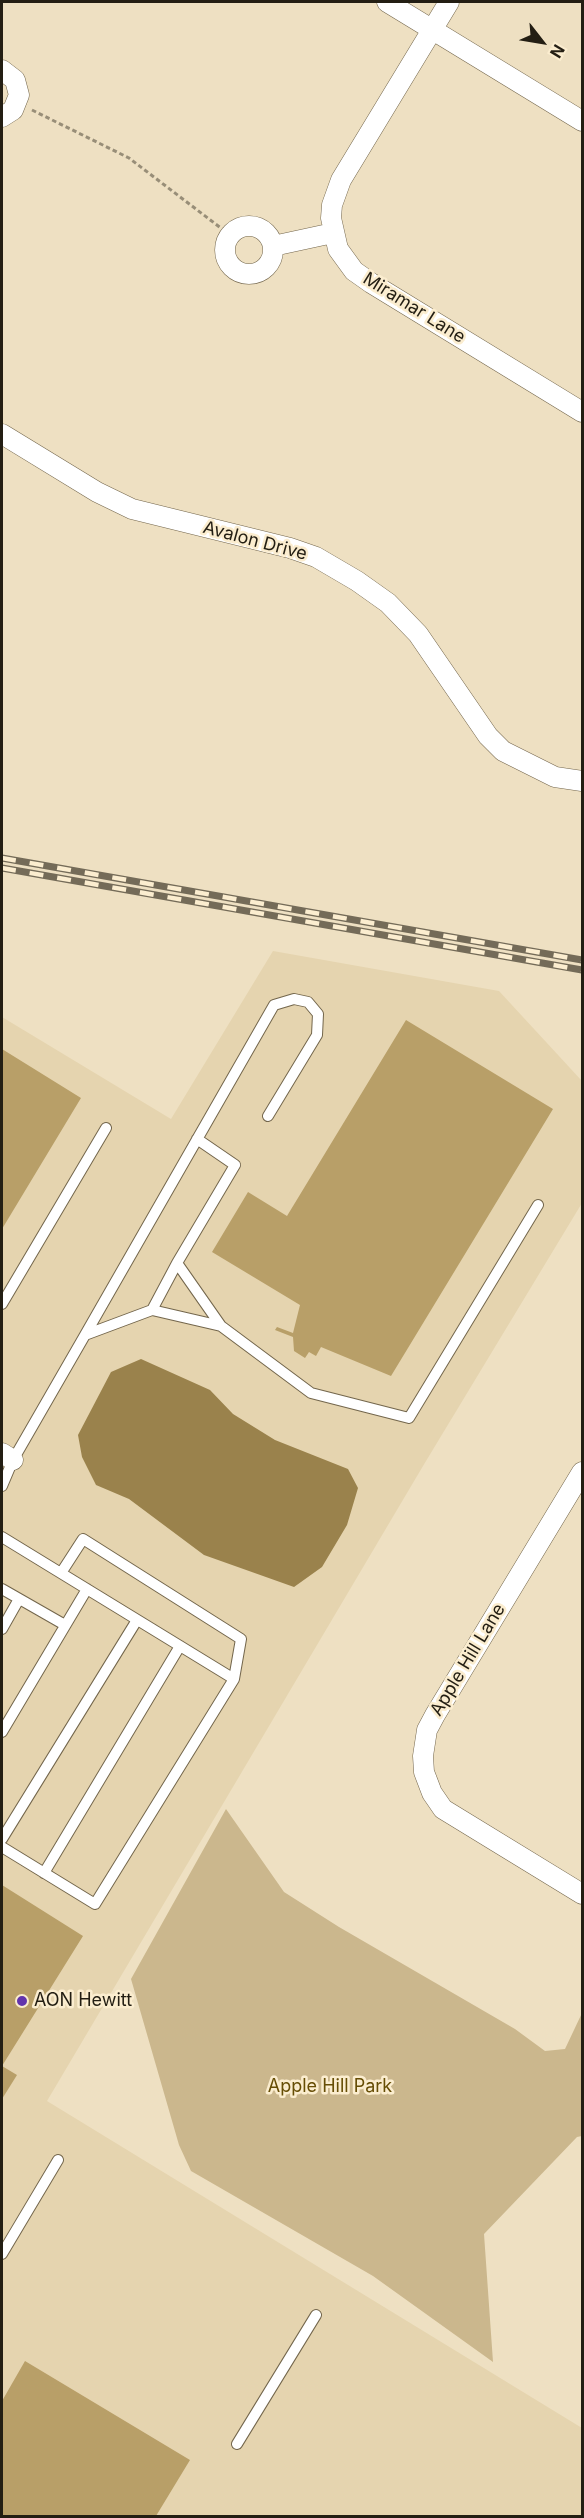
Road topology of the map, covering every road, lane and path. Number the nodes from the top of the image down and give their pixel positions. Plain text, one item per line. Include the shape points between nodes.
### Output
1 (387, 2) edge
2 (449, 2) edge
3 (432, 29) junction
4 (2, 70) edge
5 (17, 103) junction
6 (2, 117) edge
7 (582, 120) edge
8 (333, 232) junction
9 (230, 235) junction
10 (273, 246) junction
11 (582, 412) edge
12 (2, 434) edge
13 (582, 781) edge
14 (268, 1116) dead end
15 (106, 1128) dead end
16 (197, 1139) junction
17 (538, 1205) dead end
18 (177, 1263) junction
19 (2, 1304) edge
20 (152, 1310) junction
21 (221, 1326) junction
22 (85, 1335) junction
23 (7, 1457) edge
24 (582, 1472) edge
25 (2, 1486) edge
26 (2, 1537) edge
27 (61, 1574) junction
28 (2, 1589) edge
29 (87, 1589) junction
30 (20, 1599) junction
31 (137, 1620) junction
32 (65, 1625) junction
33 (2, 1629) edge
34 (180, 1646) junction
35 (234, 1679) junction
36 (2, 1732) edge
37 (2, 1839) edge
38 (2, 1847) edge
39 (44, 1873) junction
40 (582, 1894) edge
41 (58, 2160) dead end
42 (2, 2254) edge
43 (316, 2315) dead end
44 (237, 2444) dead end

1 - 3 street
2 - 3 street, Miramar Lane
3 - 7 street
3 - 8 street, Miramar Lane via 341,180 332,205
4 - 5 street via 15,80
5 - 6 street
5 - 9 path via 129,158
8 - 10 street
8 - 11 street, Miramar Lane via 338,249 354,271
9 - 10 street via 251,226 266,232
9 - 10 street via 226,258 243,274 266,268
12 - 13 street, Avalon Drive via 132,509 290,548 316,557 357,581 388,603 418,634 488,736 503,750 555,777
14 - 16 lane via 317,1035 318,1014 308,1002 294,999 274,1005
15 - 19 lane
16 - 18 lane via 235,1165
16 - 22 lane
17 - 21 lane via 409,1418 311,1393
18 - 20 lane
18 - 21 lane
20 - 21 lane
20 - 22 lane
22 - 23 lane
23 - 25 lane
24 - 40 street, Apple Hill Lane via 435,1714 423,1756 424,1772 443,1809
26 - 27 lane
27 - 29 lane
27 - 35 lane via 83,1539 241,1639
28 - 30 lane
29 - 31 lane
29 - 32 lane
30 - 32 lane
30 - 33 lane
31 - 34 lane
31 - 37 lane
32 - 36 lane
34 - 35 lane
34 - 39 lane
35 - 39 lane via 95,1904
38 - 39 lane
41 - 42 lane
43 - 44 lane

